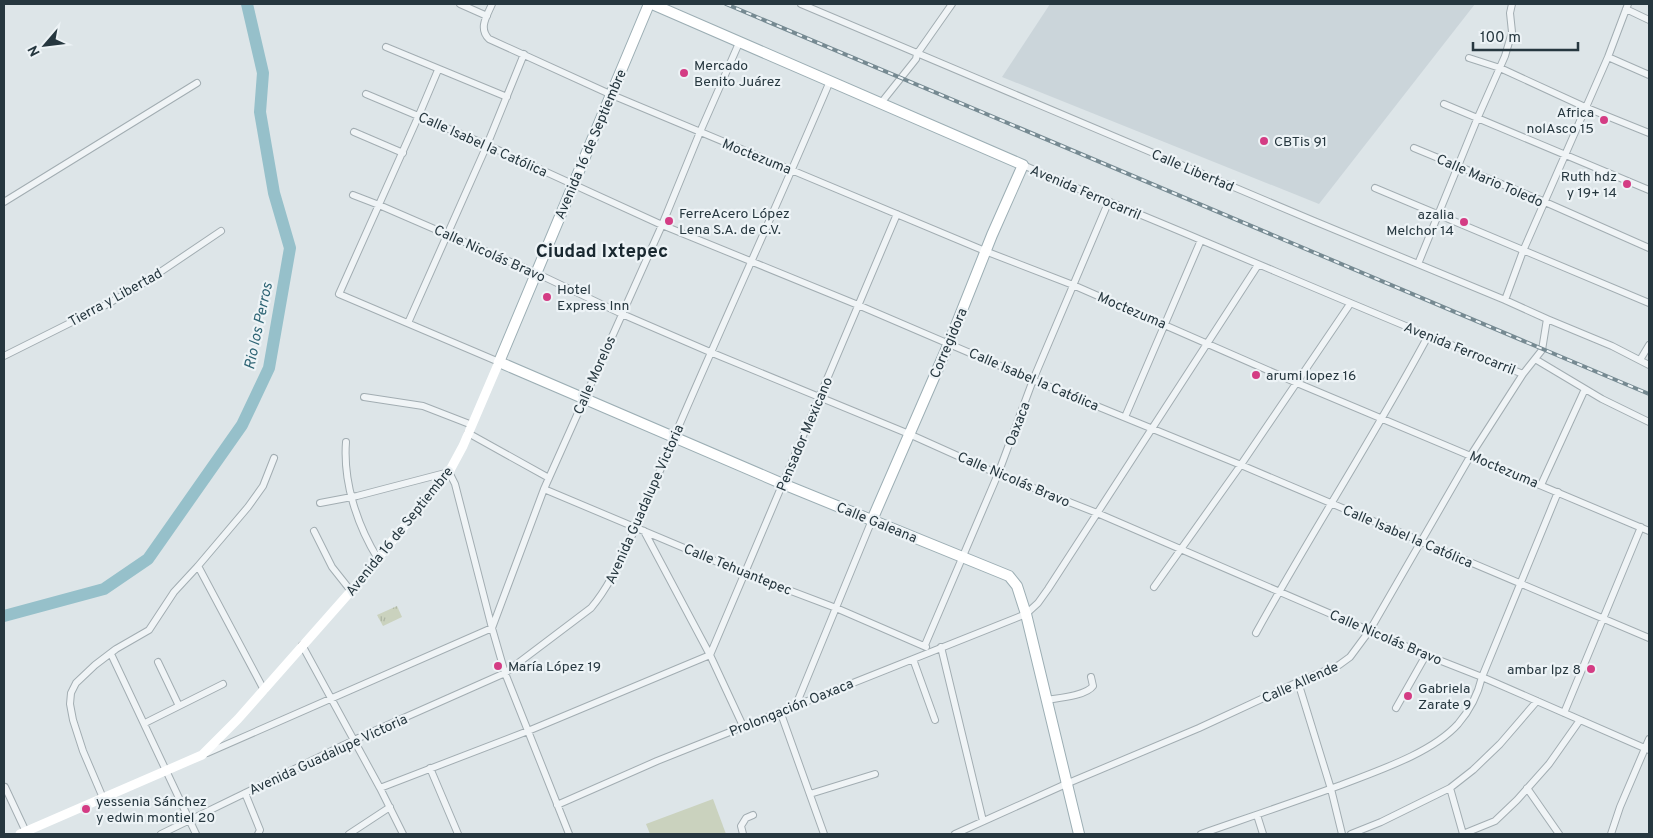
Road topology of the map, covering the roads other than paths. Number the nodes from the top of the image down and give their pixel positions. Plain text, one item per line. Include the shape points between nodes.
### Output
1 (460, 4) edge
2 (492, 4) edge
3 (650, 4) edge
4 (801, 4) edge
5 (952, 4) edge
6 (1512, 4) edge
7 (810, 5) edge
8 (1627, 6) edge
9 (487, 16) junction
10 (1649, 20) edge
11 (739, 43) junction
12 (386, 47) dead end
13 (524, 54) junction
14 (917, 54) junction
15 (1608, 57) junction
16 (1469, 58) dead end
17 (1500, 68) junction
18 (438, 70) junction
19 (1649, 75) edge
20 (830, 81) junction
21 (197, 83) dead end
22 (366, 94) dead end
23 (612, 95) junction
24 (507, 97) junction
25 (882, 104) junction
26 (1444, 104) dead end
27 (1587, 108) junction
28 (419, 115) junction
29 (1478, 117) junction
30 (354, 132) dead end
31 (700, 132) junction
32 (1649, 133) edge
33 (487, 145) junction
34 (1414, 148) dead end
35 (403, 153) junction
36 (1566, 155) junction
37 (1023, 165) junction
38 (1458, 166) junction
39 (792, 170) junction
40 (572, 184) junction
41 (1375, 188) dead end
42 (1649, 190) edge
43 (353, 195) dead end
44 (4, 202) edge
45 (1545, 202) junction
46 (1108, 203) junction
47 (380, 205) junction
48 (897, 214) junction
49 (1438, 215) junction
50 (662, 225) junction
51 (221, 232) dead end
52 (448, 235) junction
53 (1201, 240) junction
54 (1649, 248) edge
55 (985, 251) junction
56 (1523, 251) junction
57 (751, 262) junction
58 (1418, 264) junction
59 (1258, 265) junction
60 (536, 273) junction
61 (1073, 285) junction
62 (1505, 300) junction
63 (1649, 303) edge
64 (1350, 304) junction
65 (858, 305) junction
66 (622, 314) junction
67 (1547, 319) junction
68 (408, 323) junction
69 (1164, 324) junction
70 (1428, 336) junction
71 (1207, 342) junction
72 (949, 343) junction
73 (1649, 345) edge
74 (710, 352) junction
75 (4, 356) edge
76 (1535, 359) junction
77 (1640, 360) junction
78 (499, 362) junction
79 (1649, 365) edge
80 (1523, 374) junction
81 (1033, 380) junction
82 (1297, 383) junction
83 (1585, 389) junction
84 (364, 397) dead end
85 (820, 397) junction
86 (584, 399) junction
87 (1125, 417) junction
88 (1382, 418) junction
89 (1649, 422) edge
90 (470, 429) junction
91 (1153, 429) junction
92 (909, 434) junction
93 (674, 436) junction
94 (346, 442) dead end
95 (1471, 455) junction
96 (274, 458) dead end
97 (1241, 464) junction
98 (449, 472) junction
99 (998, 474) junction
100 (549, 478) junction
101 (783, 484) junction
102 (1541, 485) junction
103 (544, 489) junction
104 (1558, 492) junction
105 (351, 497) junction
106 (320, 503) dead end
107 (1332, 504) junction
108 (1097, 513) junction
109 (872, 520) junction
110 (636, 527) junction
111 (1641, 528) junction
112 (314, 531) dead end
113 (644, 531) junction
114 (1649, 531) edge
115 (1422, 541) junction
116 (1180, 549) junction
117 (962, 558) junction
118 (378, 559) junction
119 (198, 566) junction
120 (746, 574) junction
121 (1520, 582) junction
122 (1154, 587) dead end
123 (351, 591) junction
124 (1280, 591) junction
125 (836, 608) junction
126 (1026, 614) junction
127 (1603, 618) junction
128 (492, 628) junction
129 (1370, 630) junction
130 (1256, 633) dead end
131 (1649, 638) edge
132 (302, 645) junction
133 (925, 646) junction
134 (941, 647) junction
135 (931, 652) junction
136 (111, 654) junction
137 (1426, 654) junction
138 (710, 655) junction
139 (912, 659) junction
140 (158, 662) dead end
141 (505, 673) junction
142 (1091, 677) dead end
143 (1482, 677) junction
144 (1298, 682) junction
145 (223, 684) dead end
146 (264, 690) junction
147 (331, 699) junction
148 (1046, 700) junction
149 (1537, 701) junction
150 (796, 705) junction
151 (180, 706) junction
152 (1396, 708) dead end
153 (780, 711) junction
154 (1564, 713) junction
155 (935, 720) dead end
156 (1580, 720) junction
157 (145, 723) junction
158 (744, 726) junction
159 (528, 731) junction
160 (1649, 739) edge
161 (354, 740) junction
162 (1647, 749) edge
163 (202, 755) junction
164 (430, 768) junction
165 (167, 770) junction
166 (875, 774) dead end
167 (1066, 784) junction
168 (5, 787) dead end
169 (380, 788) junction
170 (1450, 788) junction
171 (1526, 788) junction
172 (1331, 789) junction
173 (245, 793) junction
174 (810, 794) junction
175 (103, 798) junction
176 (557, 805) junction
177 (390, 807) junction
178 (753, 814) dead end
179 (1257, 815) junction
180 (189, 820) junction
181 (983, 821) junction
182 (24, 833) edge
183 (161, 834) edge
184 (196, 834) edge
185 (258, 834) edge
186 (349, 834) edge
187 (403, 834) edge
188 (458, 834) edge
189 (569, 834) edge
190 (743, 834) edge
191 (824, 834) edge
192 (955, 834) edge
193 (1079, 834) edge
194 (1201, 834) edge
195 (1263, 834) edge
196 (1342, 834) edge
197 (1351, 834) edge
198 (1463, 834) edge
199 (1560, 834) edge
200 (1611, 834) edge

1 - 9 street
2 - 9 street
3 - 11 main road, Avenida Ferrocarril
3 - 23 main road, Avenida 16 de Septiembre
4 - 7 street, Calle Libertad
5 - 14 street
6 - 17 street via 1512,32
7 - 14 street, Calle Libertad
8 - 10 street
8 - 15 street
9 - 13 street, Moctezuma via 484,34
11 - 20 main road, Avenida Ferrocarril
11 - 31 street, Calle Morelos
12 - 18 street
13 - 23 street, Moctezuma
13 - 24 street
14 - 25 street
14 - 58 street, Calle Libertad
15 - 19 street
15 - 27 street
16 - 17 street
17 - 27 street
17 - 29 street
18 - 24 street
18 - 28 street
20 - 25 main road, Avenida Ferrocarril
20 - 39 street, Avenida Guadalupe Victoria
21 - 44 street
22 - 28 street, Calle Isabel la Católica
23 - 31 street, Moctezuma
23 - 40 main road, Avenida 16 de Septiembre
24 - 33 street
25 - 37 main road, Avenida Ferrocarril
26 - 29 street
27 - 32 street
27 - 36 street
28 - 33 street, Calle Isabel la Católica
28 - 35 street
29 - 36 street
29 - 38 street
30 - 35 street
31 - 39 street, Moctezuma
31 - 50 street, Calle Morelos
33 - 40 street, Calle Isabel la Católica
33 - 52 street
34 - 38 street, Calle Mario Toledo
35 - 47 street
36 - 42 street
36 - 45 street
37 - 46 street, Avenida Ferrocarril
37 - 55 main road, Corregidora
38 - 45 street, Calle Mario Toledo
38 - 49 street
39 - 48 street, Moctezuma
39 - 57 street, Avenida Guadalupe Victoria
40 - 50 street, Calle Isabel la Católica
40 - 60 main road, Avenida 16 de Septiembre
41 - 49 street
43 - 47 street, Calle Nicolás Bravo
45 - 54 street, Calle Mario Toledo
45 - 56 street
46 - 53 street, Avenida Ferrocarril
46 - 61 street, Oaxaca
47 - 52 street, Calle Nicolás Bravo
47 - 68 street via 339,294
48 - 55 street, Moctezuma
48 - 65 street, Pensador Mexicano
49 - 56 street
49 - 58 street
50 - 57 street, Calle Isabel la Católica
50 - 66 street, Calle Morelos
51 - 75 street, Tierra y Libertad via 104,306
52 - 60 street, Calle Nicolás Bravo
52 - 68 street
53 - 59 street, Avenida Ferrocarril
53 - 69 street
55 - 61 street, Moctezuma
55 - 72 main road, Corregidora
56 - 62 street
56 - 63 street
57 - 65 street, Calle Isabel la Católica
57 - 74 street, Avenida Guadalupe Victoria
58 - 62 street, Calle Libertad
59 - 64 street, Avenida Ferrocarril
59 - 71 street
60 - 66 street, Calle Nicolás Bravo
60 - 78 main road, Avenida 16 de Septiembre
61 - 69 street, Moctezuma
61 - 81 street, Oaxaca
62 - 67 street, Calle Libertad
64 - 70 street, Avenida Ferrocarril
64 - 82 street
65 - 72 street, Calle Isabel la Católica
65 - 85 street, Pensador Mexicano
66 - 74 street, Calle Nicolás Bravo
66 - 86 street, Calle Morelos
67 - 76 street via 1542,350
67 - 77 street, Calle Libertad
68 - 78 street
69 - 71 street, Moctezuma
69 - 87 street
70 - 80 street, Avenida Ferrocarril
70 - 88 street
71 - 82 street, Moctezuma
71 - 91 street
72 - 81 street, Calle Isabel la Católica
72 - 92 main road, Corregidora
73 - 77 street
74 - 85 street, Calle Nicolás Bravo
74 - 93 street, Avenida Guadalupe Victoria
76 - 80 street, Calle Allende
76 - 83 street, Avenida Ferrocarril
77 - 79 street, Calle Libertad
78 - 86 main road, Calle Galeana
78 - 90 street, Avenida 16 de Septiembre
80 - 95 street, Calle Allende
81 - 87 street, Calle Isabel la Católica
81 - 99 street, Oaxaca
82 - 88 street, Moctezuma
82 - 97 street
83 - 89 street, Avenida Ferrocarril
83 - 102 street
84 - 90 street via 423,406
85 - 92 street, Calle Nicolás Bravo
85 - 101 street, Pensador Mexicano
86 - 93 main road, Calle Galeana
86 - 100 street, Calle Morelos
87 - 91 street, Calle Isabel la Católica
88 - 95 street, Moctezuma
88 - 107 street
90 - 98 street, Avenida 16 de Septiembre
90 - 100 street
91 - 97 street, Calle Isabel la Católica
91 - 108 street
92 - 99 street, Calle Nicolás Bravo
92 - 109 main road, Corregidora
93 - 101 main road, Calle Galeana
93 - 110 street, Avenida Guadalupe Victoria
94 - 105 street
95 - 102 street, Moctezuma
95 - 115 street, Calle Allende
96 - 119 street via 263,486
97 - 107 street, Calle Isabel la Católica
97 - 116 street
98 - 105 street
98 - 118 street, Avenida 16 de Septiembre
98 - 128 street via 455,484
99 - 108 street, Calle Nicolás Bravo
99 - 117 street, Oaxaca
100 - 103 street, Calle Morelos
101 - 109 main road, Calle Galeana
101 - 120 street, Pensador Mexicano
102 - 104 street, Moctezuma
103 - 110 street, Calle Tehuantepec
103 - 128 street, Calle Morelos
104 - 111 street, Moctezuma
104 - 121 street
105 - 106 street
105 - 118 street
107 - 115 street, Calle Isabel la Católica
107 - 124 street
108 - 116 street, Calle Nicolás Bravo
108 - 126 street via 1048,589
109 - 117 main road, Calle Galeana
109 - 125 street
110 - 113 street, Calle Tehuantepec
110 - 141 street, Avenida Guadalupe Victoria via 611,581 591,608
111 - 114 street, Moctezuma
111 - 127 street
112 - 123 street via 332,567
113 - 120 street, Calle Tehuantepec
113 - 138 street
115 - 121 street, Calle Isabel la Católica
115 - 129 street, Calle Allende
116 - 122 street
116 - 124 street, Calle Nicolás Bravo
117 - 126 main road, Calle Galeana via 1009,576 1017,586
117 - 133 street, Oaxaca
118 - 123 street, Avenida 16 de Septiembre
119 - 136 street via 174,592 149,630
119 - 146 street
120 - 125 street, Calle Tehuantepec
120 - 138 street, Pensador Mexicano
121 - 127 street, Calle Isabel la Católica
121 - 143 street
123 - 132 street, Avenida 16 de Septiembre
124 - 129 street, Calle Nicolás Bravo
124 - 130 street
125 - 133 street, Calle Tehuantepec
125 - 150 street
126 - 134 street, Prolongación Oaxaca
126 - 148 main road, Calle Galeana
127 - 131 street, Calle Isabel la Católica
127 - 154 street
128 - 141 street
128 - 147 street
129 - 137 street, Calle Nicolás Bravo
129 - 144 street, Calle Allende via 1350,657 1339,665
132 - 146 street, Avenida 16 de Septiembre
132 - 147 street
133 - 135 street, Calle Tehuantepec
134 - 135 street, Prolongación Oaxaca
134 - 181 street
135 - 139 street, Prolongación Oaxaca
136 - 157 street
136 - 175 street via 76,683 70,704 83,751
137 - 143 street, Calle Nicolás Bravo
137 - 152 street
138 - 158 street
138 - 159 street
139 - 150 street, Prolongación Oaxaca
139 - 155 street
140 - 151 street
141 - 159 street
141 - 161 street, Avenida Guadalupe Victoria
142 - 148 street via 1093,686 1090,689
143 - 149 street, Calle Nicolás Bravo
143 - 172 street via 1478,694 1469,709 1440,740 1402,760
144 - 167 street, Calle Allende
144 - 172 street
145 - 151 street
146 - 163 street, Avenida 16 de Septiembre
147 - 161 street
147 - 163 street
148 - 167 main road, Calle Galeana
149 - 154 street, Calle Nicolás Bravo
149 - 170 street via 1500,744
150 - 153 street, Prolongación Oaxaca
151 - 157 street
153 - 158 street, Prolongación Oaxaca
153 - 174 street
154 - 156 street, Calle Nicolás Bravo
156 - 162 street, Calle Nicolás Bravo
156 - 171 street via 1555,756
157 - 165 street
158 - 176 street, Prolongación Oaxaca
159 - 164 street
159 - 176 street
160 - 162 street
161 - 169 street
161 - 173 street, Avenida Guadalupe Victoria
162 - 200 street
163 - 165 street, Avenida 16 de Septiembre
164 - 169 street
164 - 188 street
165 - 175 street, Avenida 16 de Septiembre
165 - 180 street
166 - 174 street
167 - 181 street, Calle Allende
167 - 193 main road, Calle Galeana
168 - 182 street
169 - 177 street
170 - 197 street
170 - 198 street
171 - 198 street via 1495,821
171 - 199 street
172 - 179 street
172 - 196 street
173 - 180 street, Avenida Guadalupe Victoria
173 - 185 street via 260,830
174 - 191 street
175 - 182 street, Avenida 16 de Septiembre
176 - 189 street
177 - 186 street
177 - 187 street
178 - 190 street via 741,826
179 - 194 street
179 - 195 street
180 - 183 street, Avenida Guadalupe Victoria
180 - 184 street
181 - 192 street, Calle Allende

